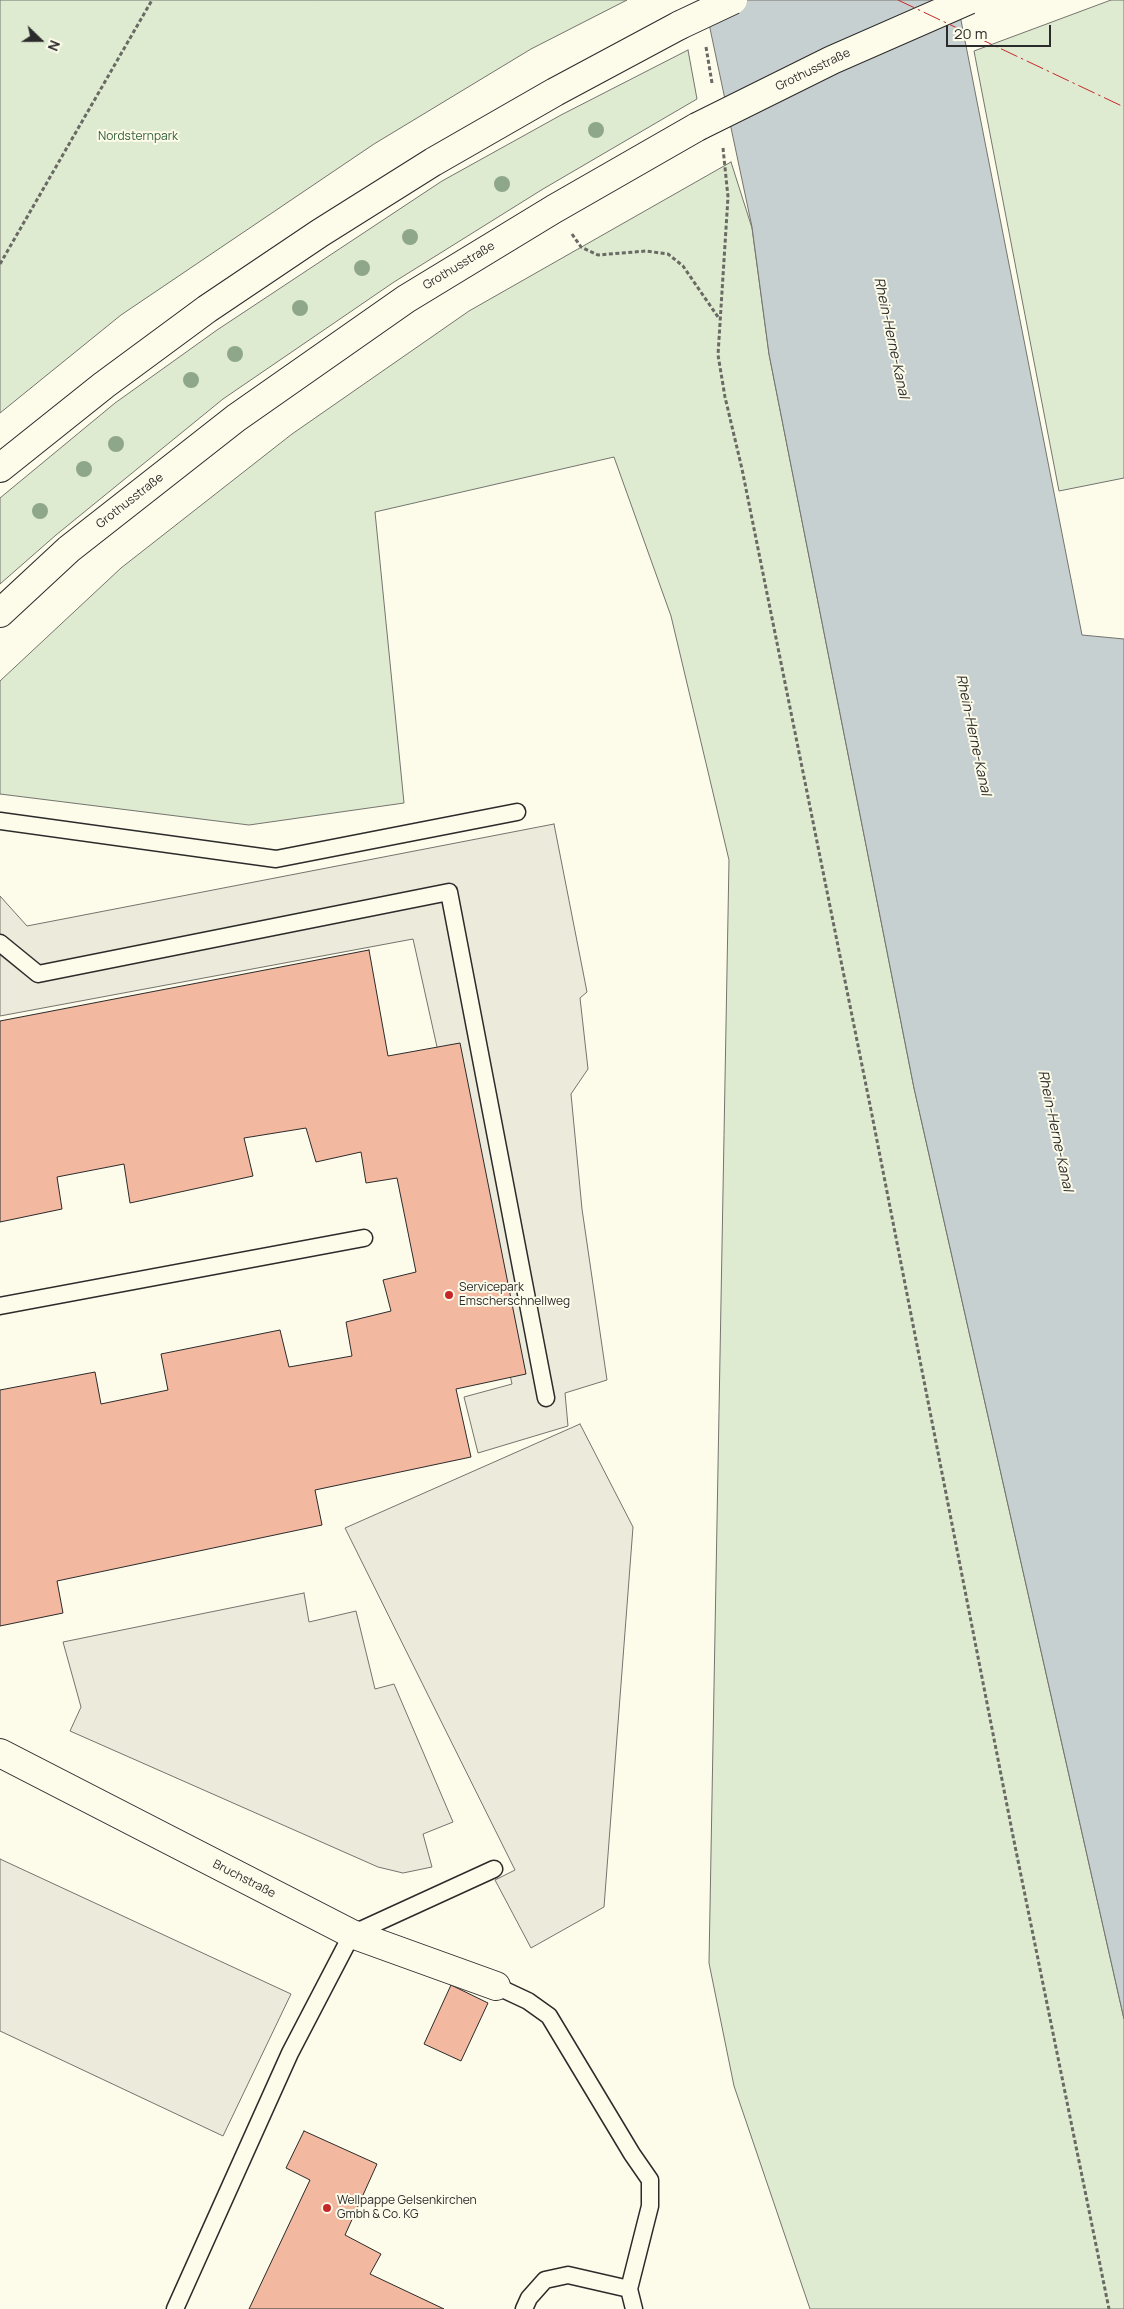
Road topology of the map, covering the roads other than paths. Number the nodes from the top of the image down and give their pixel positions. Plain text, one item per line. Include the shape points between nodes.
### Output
1 (733, 0) edge
2 (969, 0) edge
3 (0, 468) edge
4 (0, 613) edge
5 (517, 812) dead end
6 (0, 821) edge
7 (0, 942) edge
8 (364, 1238) dead end
9 (0, 1306) edge
10 (546, 1398) dead end
11 (0, 1753) edge
12 (494, 1870) dead end
13 (352, 1934) junction
14 (496, 1986) joint
15 (629, 2289) junction
16 (175, 2309) edge
17 (524, 2309) edge
18 (634, 2309) edge

1 - 3 main road, bridge via 555,92 320,233 207,309
2 - 4 main road, Grothusstraße, bridge via 832,60 697,126 406,299 236,418 69,549
5 - 6 lane via 276,859
7 - 10 lane via 38,974 448,892
8 - 9 lane
11 - 13 main road, Bruchstraße
12 - 13 lane
13 - 14 main road, Bruchstraße
13 - 16 lane via 290,2053
14 - 15 lane via 528,2001 549,2016 650,2180 650,2206
15 - 17 lane via 568,2275 545,2280
15 - 18 lane

